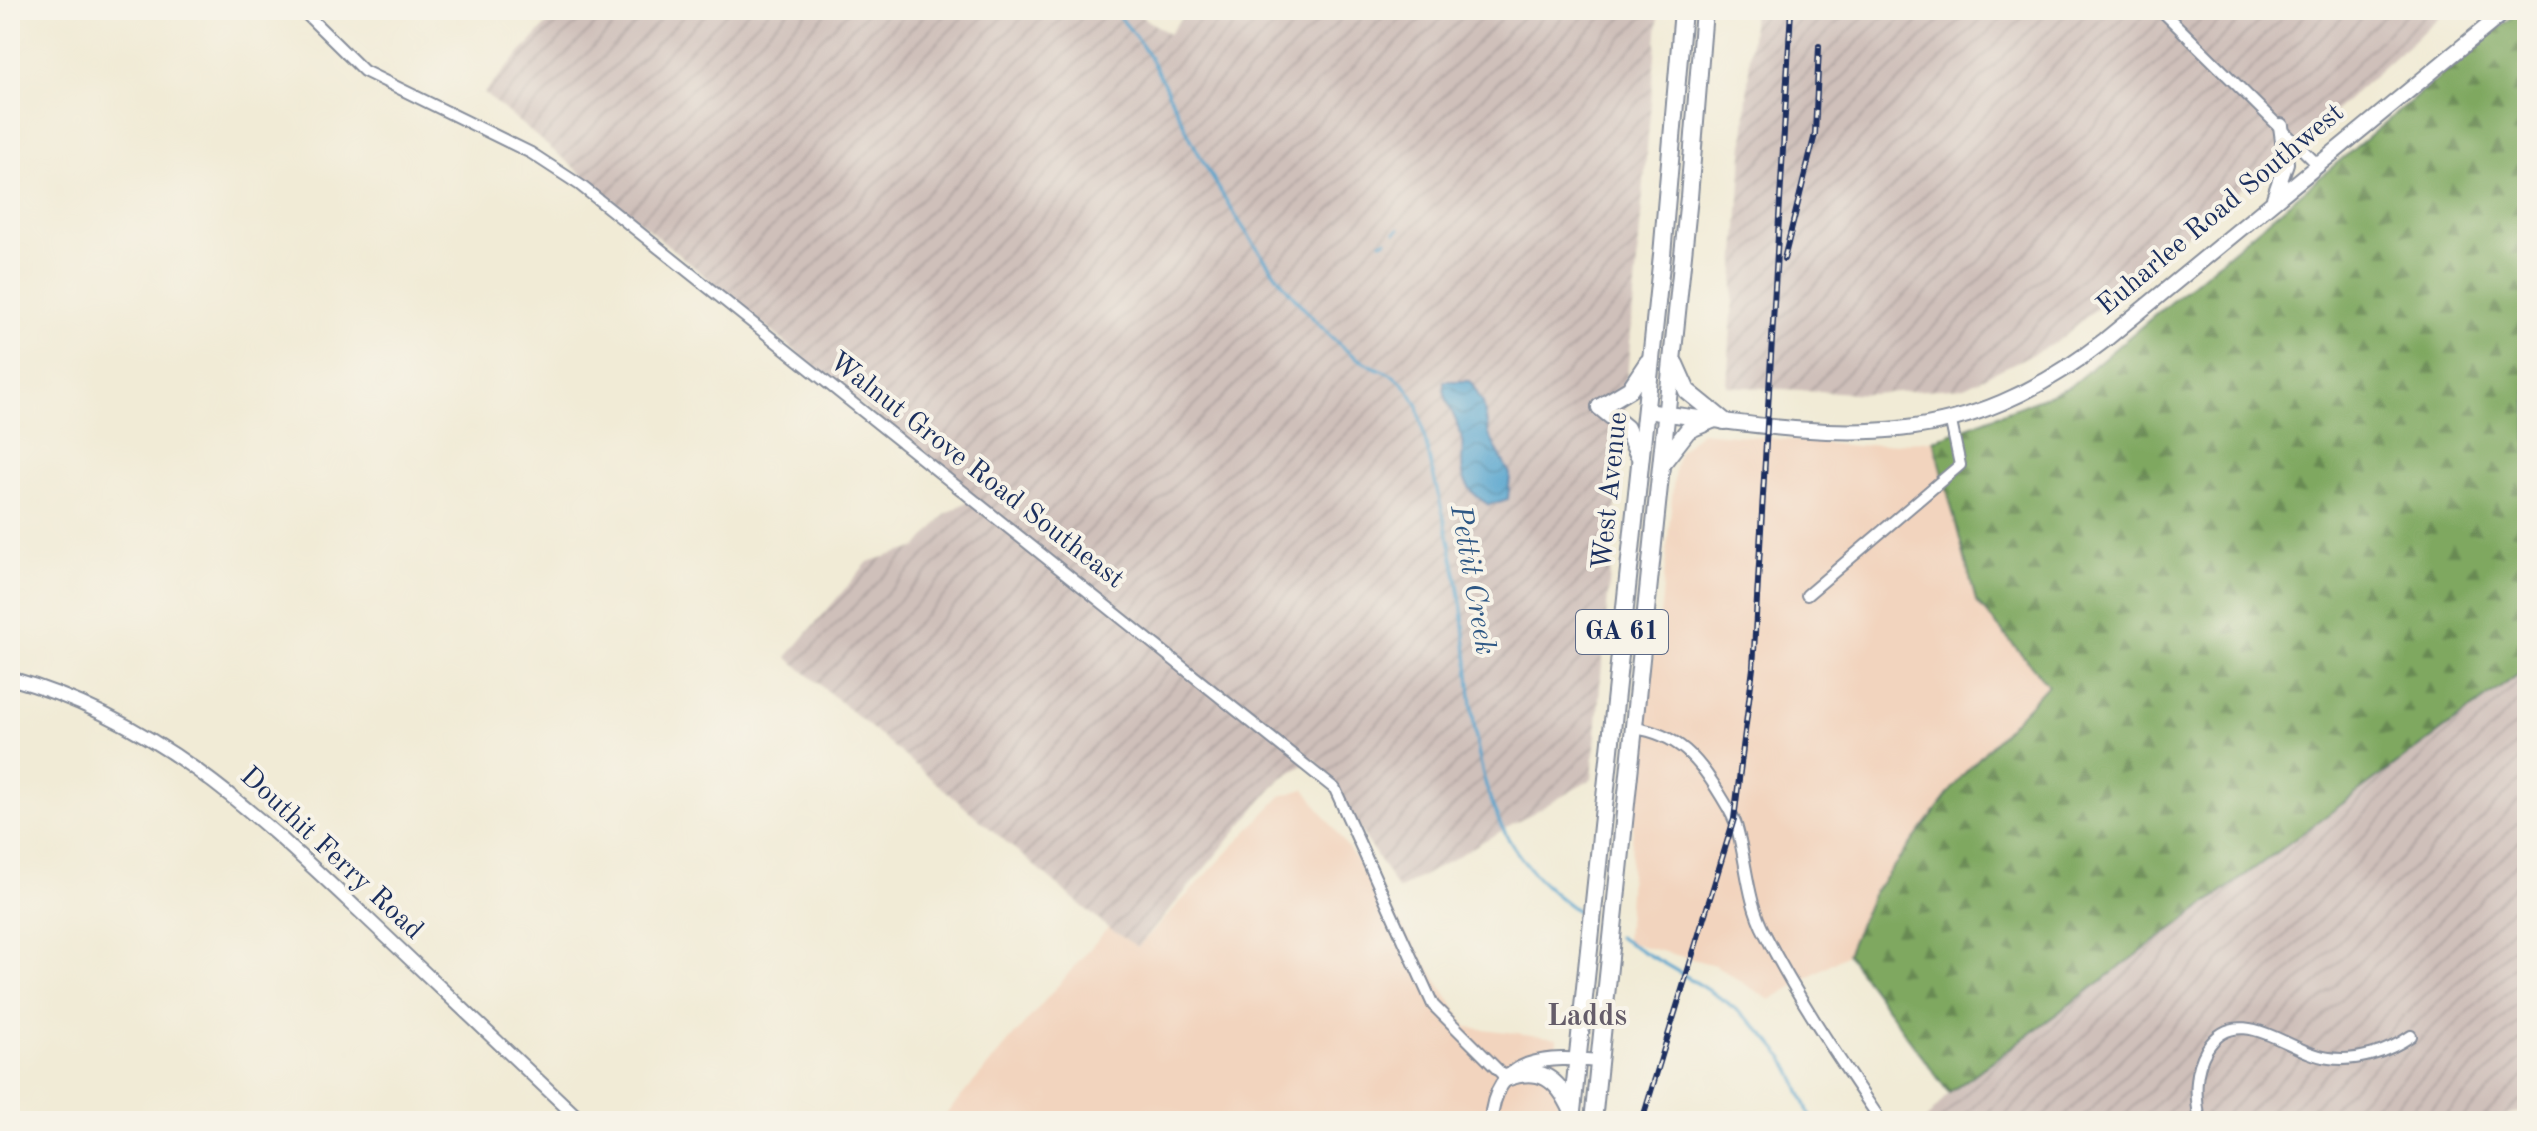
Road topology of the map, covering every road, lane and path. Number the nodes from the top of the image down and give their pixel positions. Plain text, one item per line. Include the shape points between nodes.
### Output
1 (302, 10) edge
2 (1683, 10) edge
3 (1704, 10) edge
4 (2507, 10) edge
5 (2163, 12) edge
6 (2281, 126) junction
7 (2317, 164) junction
8 (2272, 201) junction
9 (1652, 353) junction
10 (1673, 356) junction
11 (1645, 411) junction
12 (1666, 414) junction
13 (1718, 420) junction
14 (1951, 422) junction
15 (1640, 460) junction
16 (1661, 466) junction
17 (1807, 595) dead end
18 (10, 678) edge
19 (1634, 728) junction
20 (2411, 1036) dead end
21 (1578, 1059) junction
22 (1599, 1061) junction
23 (1506, 1078) junction
24 (1571, 1116) edge
25 (581, 1121) edge
26 (1491, 1121) edge
27 (1593, 1121) edge
28 (1881, 1121) edge
29 (2200, 1121) edge

1 - 23 street, Walnut Grove Road Southeast via 364,71 531,153 580,185 1335,789 1433,1005
2 - 9 main road, West Avenue / GA 61
3 - 10 main road, West Avenue / GA 61
4 - 7 main road, Euharlee Road Southwest
5 - 6 street
6 - 7 street
6 - 8 main road via 2286,163
7 - 8 main road, Euharlee Road Southwest
8 - 14 main road, Euharlee Road Southwest via 2064,371 2012,400
9 - 11 main road, West Avenue / GA 61
9 - 15 main road via 1630,389 1600,407 1626,428
10 - 12 main road, West Avenue / GA 61
10 - 13 main road via 1687,391
11 - 12 main road, Euharlee Road Southwest
11 - 15 main road, West Avenue / GA 61
12 - 13 main road, Euharlee Road Southwest
12 - 16 main road, West Avenue / GA 61
13 - 14 main road, Euharlee Road Southwest via 1848,433
13 - 16 main road via 1688,430
14 - 17 street via 1960,465
15 - 21 main road, West Avenue / GA 61
16 - 19 main road, West Avenue / GA 61
18 - 25 street, Douthit Ferry Road via 118,719 208,775
19 - 22 main road, West Avenue / GA 61
19 - 28 street via 1669,736 1709,776 1737,826 1747,887 1765,935
20 - 29 street via 2382,1052 2332,1059 2256,1029 2230,1030 2211,1044 2201,1061 2196,1086
21 - 22 street
21 - 23 street via 1542,1058
21 - 24 main road, West Avenue / GA 61
22 - 27 main road, West Avenue / GA 61
23 - 24 main road via 1542,1073 1557,1083
23 - 26 street

